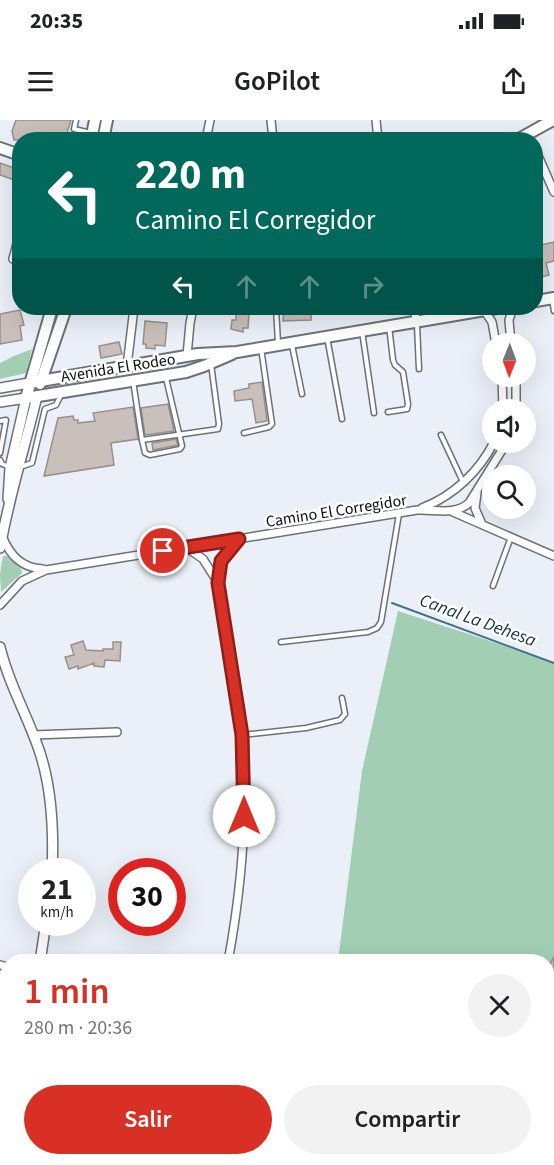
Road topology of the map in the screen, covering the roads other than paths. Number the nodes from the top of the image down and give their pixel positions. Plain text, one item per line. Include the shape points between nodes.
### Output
1 (76, 120) edge
2 (553, 120) edge
3 (82, 132) edge
4 (536, 132) edge
5 (543, 166) edge
6 (554, 192) edge
7 (553, 298) edge
8 (554, 311) edge
9 (50, 315) edge
10 (63, 315) edge
11 (134, 315) edge
12 (191, 315) edge
13 (276, 315) edge
14 (415, 315) edge
15 (454, 315) edge
16 (487, 315) edge
17 (511, 315) edge
18 (509, 320) junction
19 (417, 321) junction
20 (492, 322) junction
21 (389, 326) junction
22 (362, 330) junction
23 (494, 333) edge
24 (511, 333) edge
25 (326, 337) junction
26 (291, 343) junction
27 (278, 345) junction
28 (261, 348) junction
29 (237, 352) junction
30 (187, 356) junction
31 (211, 363) junction
32 (127, 366) junction
33 (419, 369) dead end
34 (165, 375) junction
35 (133, 379) junction
36 (35, 382) junction
37 (0, 388) edge
38 (62, 391) junction
39 (302, 394) dead end
40 (31, 397) junction
41 (0, 402) edge
42 (387, 412) dead end
43 (374, 413) dead end
44 (342, 419) dead end
45 (0, 421) edge
46 (29, 429) junction
47 (40, 430) junction
48 (244, 433) dead end
49 (180, 435) junction
50 (441, 435) dead end
51 (142, 441) junction
52 (0, 453) edge
53 (487, 453) edge
54 (500, 453) edge
55 (0, 460) edge
56 (15, 467) junction
57 (464, 483) junction
58 (477, 490) junction
59 (417, 510) junction
60 (453, 512) junction
61 (399, 514) junction
62 (481, 522) junction
63 (2, 536) junction
64 (511, 536) junction
65 (239, 539) junction
66 (187, 547) junction
67 (0, 548) edge
68 (554, 556) edge
69 (21, 563) junction
70 (46, 570) junction
71 (22, 581) junction
72 (218, 583) junction
73 (493, 586) dead end
74 (0, 605) edge
75 (280, 642) dead end
76 (0, 647) edge
77 (342, 698) dead end
78 (117, 732) dead end
79 (33, 735) junction
80 (242, 735) junction
81 (52, 858) edge
82 (44, 936) edge
83 (41, 954) edge
84 (229, 954) edge

1 - 3 lane via 74,129
2 - 4 main road
5 - 6 street
7 - 8 lane
9 - 36 main road
10 - 36 main road
11 - 32 street
12 - 30 street
13 - 27 lane
14 - 19 street
15 - 19 main road, Avenida El Rodeo
16 - 20 street
17 - 18 street
18 - 20 street via 501,326
18 - 24 street
19 - 21 main road, Avenida El Rodeo
19 - 33 lane
20 - 23 street
21 - 22 main road, Avenida El Rodeo
21 - 42 lane via 393,360 403,372 408,404 407,409
22 - 25 main road, Avenida El Rodeo
22 - 43 lane
25 - 26 main road, Avenida El Rodeo
25 - 44 lane
26 - 27 main road, Avenida El Rodeo
26 - 39 lane
27 - 28 main road, Avenida El Rodeo
28 - 29 main road, Avenida El Rodeo
28 - 48 lane via 272,424
29 - 30 main road, Avenida El Rodeo
29 - 31 main road, Avenida El Rodeo
30 - 32 main road, Avenida El Rodeo
31 - 34 main road, Avenida El Rodeo
31 - 49 lane via 219,427
32 - 36 main road, Avenida El Rodeo
34 - 35 main road, Avenida El Rodeo
34 - 49 lane
35 - 38 main road, Avenida El Rodeo
35 - 51 lane
36 - 37 street, Avenida El Rodeo
36 - 40 main road
38 - 40 main road, Avenida El Rodeo
38 - 47 lane via 56,405 45,409
40 - 41 street, Avenida El Rodeo
40 - 46 street
40 - 56 street
45 - 52 lane via 6,420
46 - 47 lane
46 - 56 street
47 - 56 lane via 32,463
49 - 51 lane
49 - 51 lane via 180,449 150,455 145,453
50 - 57 lane
53 - 57 street, Camino El Corregidor
54 - 58 street
55 - 56 lane
56 - 63 street
57 - 59 street, Camino El Corregidor
58 - 60 street via 465,506
58 - 62 street via 475,508
59 - 60 street, Camino El Corregidor
59 - 61 street, Camino El Corregidor
60 - 62 street, Camino El Corregidor
61 - 65 street, Camino El Corregidor
61 - 75 lane via 385,605 377,628
62 - 64 street, Camino El Corregidor
63 - 67 street
63 - 69 street
64 - 68 street, Camino El Corregidor
64 - 73 lane
65 - 66 street, Camino El Corregidor
65 - 72 street via 221,561
66 - 70 street, Camino El Corregidor
66 - 72 street via 208,565
69 - 70 street, Camino El Corregidor
69 - 71 street via 26,573
70 - 71 street, Camino El Corregidor
71 - 74 street, Camino El Corregidor
72 - 80 street
76 - 79 street
77 - 80 lane via 345,714 340,720
78 - 79 street
79 - 81 street via 49,797
80 - 84 street via 242,866
82 - 83 street

